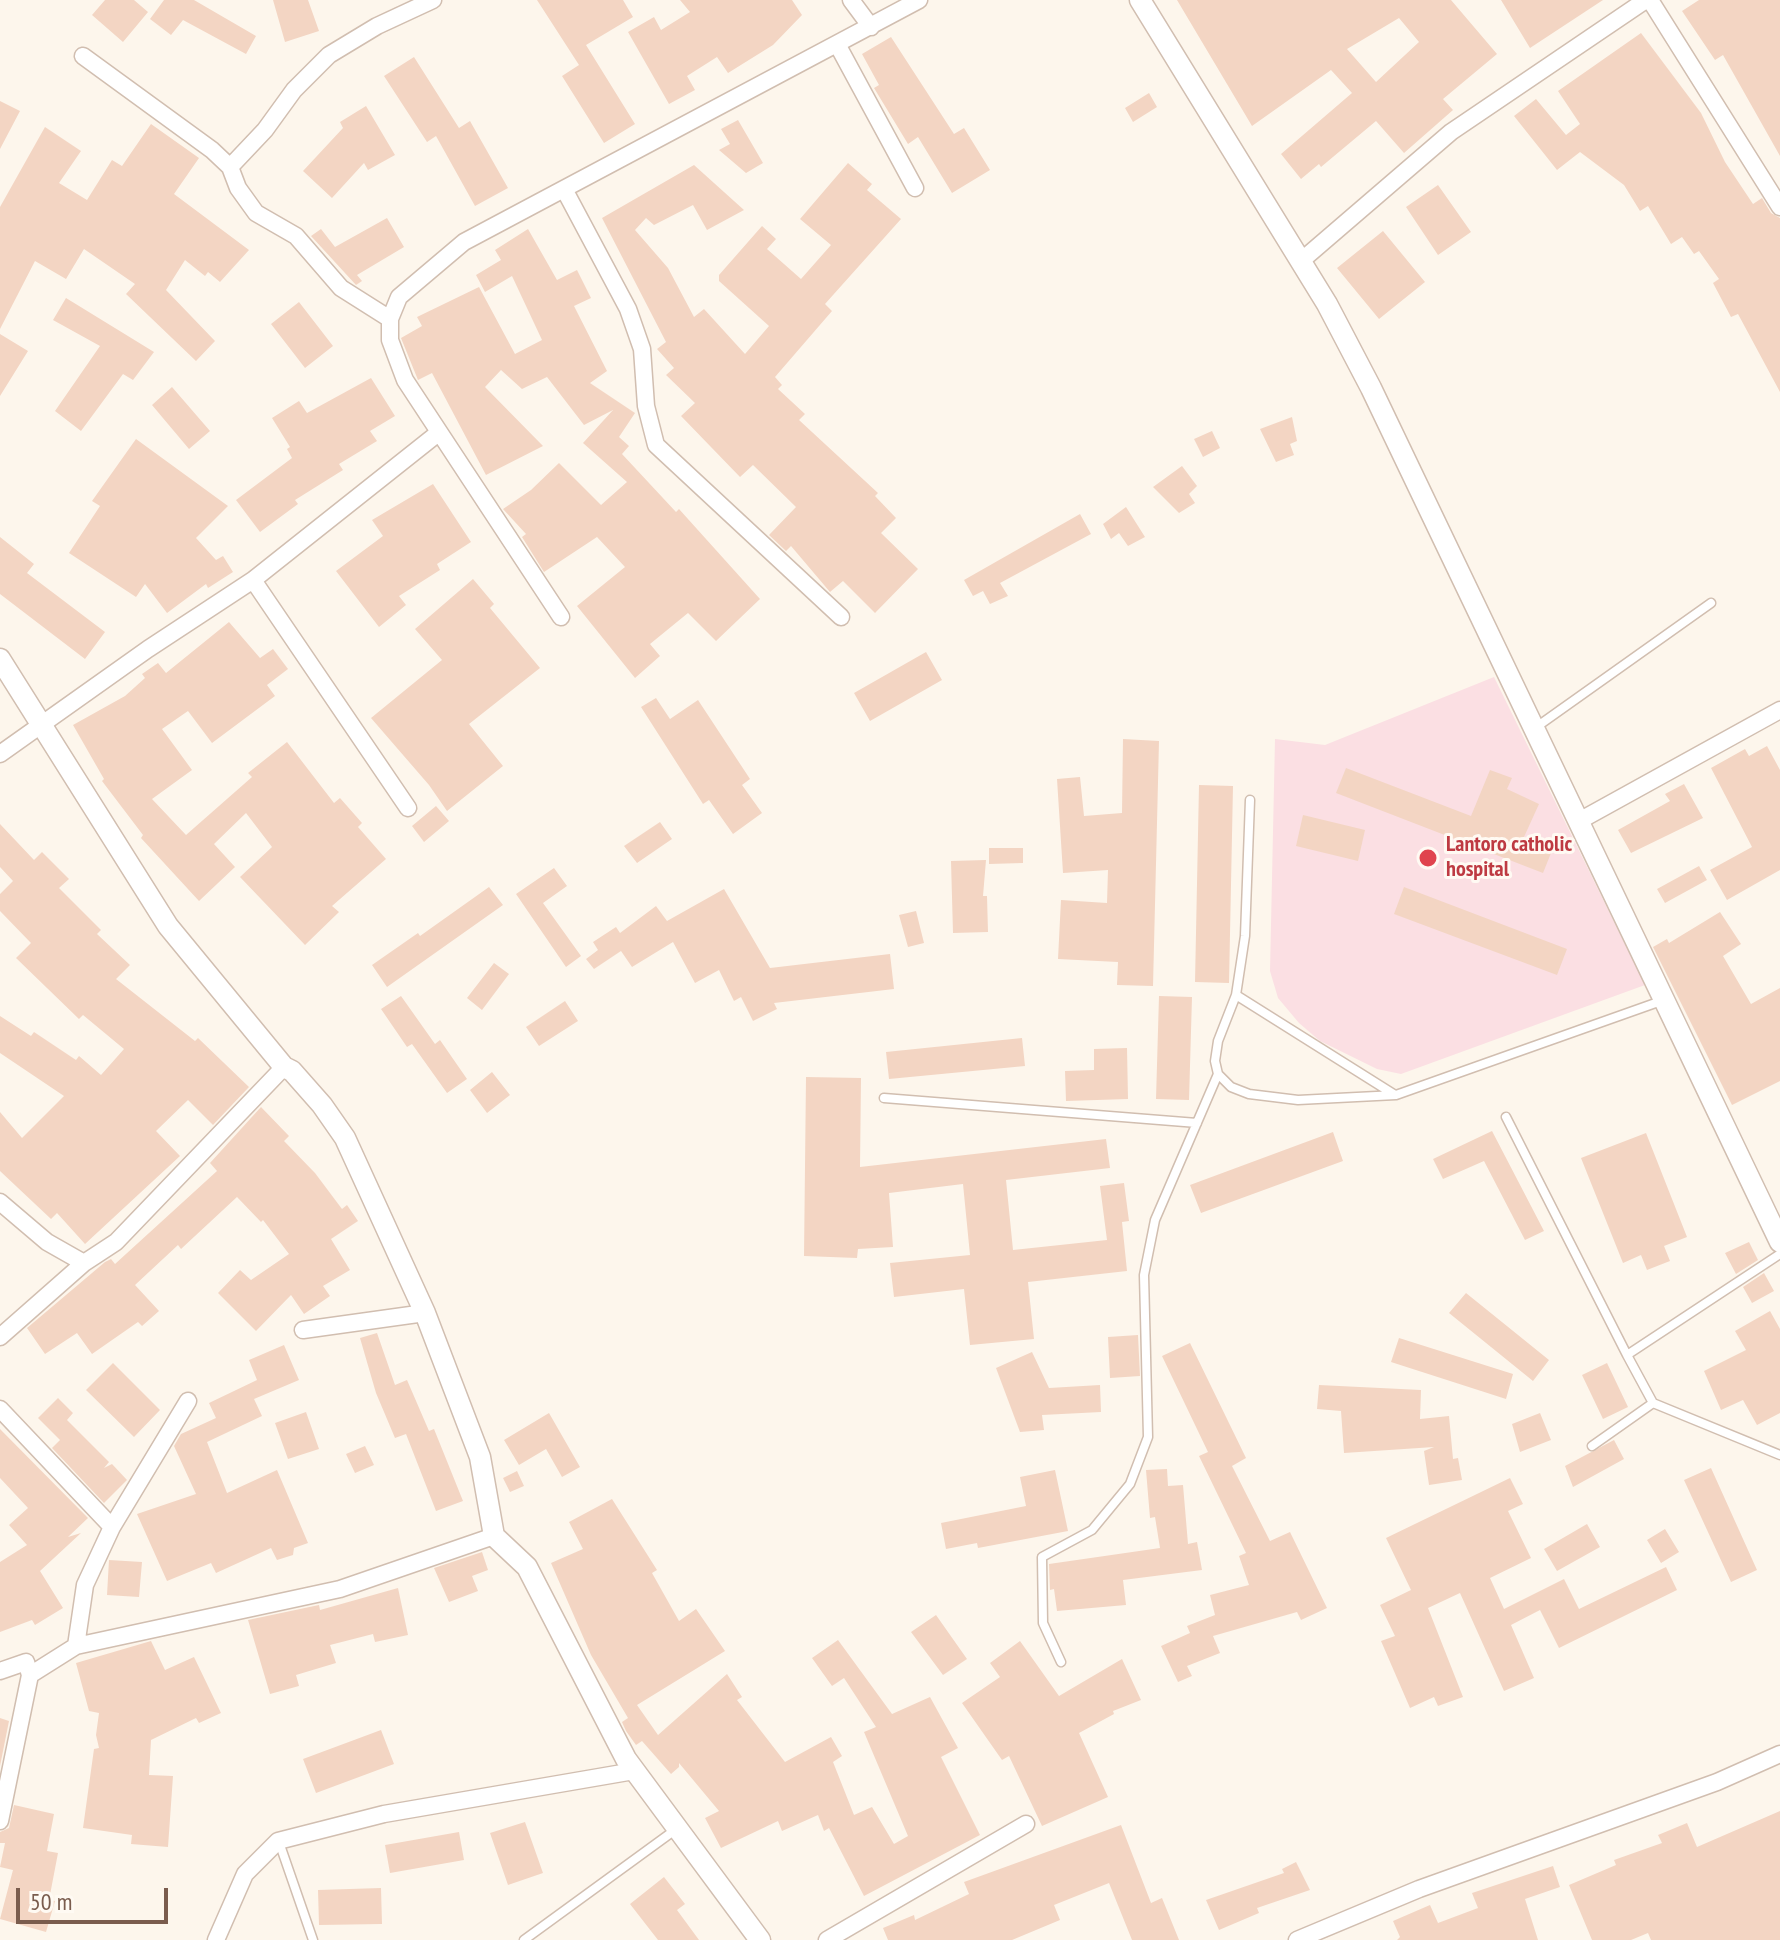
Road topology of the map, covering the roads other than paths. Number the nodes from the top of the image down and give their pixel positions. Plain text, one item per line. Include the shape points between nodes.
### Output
1 (433, 0) edge
2 (851, 0) edge
3 (919, 0) edge
4 (1140, 0) edge
5 (1648, 0) edge
6 (871, 27) junction
7 (837, 44) junction
8 (83, 56) dead end
9 (230, 167) junction
10 (915, 188) dead end
11 (564, 189) junction
12 (1780, 207) edge
13 (1301, 261) junction
14 (390, 319) junction
15 (437, 434) junction
16 (253, 580) junction
17 (1711, 603) dead end
18 (561, 617) dead end
19 (841, 617) dead end
20 (0, 659) edge
21 (1780, 710) edge
22 (43, 722) junction
23 (1535, 728) junction
24 (0, 754) edge
25 (1250, 800) dead end
26 (408, 808) dead end
27 (1579, 821) junction
28 (1236, 995) junction
29 (1664, 999) junction
30 (284, 1067) junction
31 (1218, 1074) junction
32 (1396, 1095) junction
33 (884, 1098) dead end
34 (1506, 1117) dead end
35 (1197, 1123) junction
36 (0, 1202) edge
37 (1780, 1242) edge
38 (1780, 1254) edge
39 (84, 1263) junction
40 (425, 1313) junction
41 (303, 1330) dead end
42 (0, 1337) edge
43 (1627, 1355) junction
44 (188, 1401) dead end
45 (1653, 1403) junction
46 (0, 1409) edge
47 (1592, 1446) dead end
48 (1780, 1455) edge
49 (112, 1527) junction
50 (494, 1536) junction
51 (76, 1646) junction
52 (1061, 1662) dead end
53 (0, 1671) edge
54 (30, 1675) junction
55 (1780, 1754) edge
56 (634, 1771) junction
57 (0, 1821) edge
58 (1026, 1824) dead end
59 (675, 1830) junction
60 (278, 1841) junction
61 (216, 1940) edge
62 (313, 1940) edge
63 (524, 1940) edge
64 (760, 1940) edge
65 (827, 1940) edge
66 (1297, 1940) edge

1 - 9 street via 329,55
2 - 6 street
3 - 6 street
4 - 13 street
5 - 12 street
5 - 13 street via 1451,132
6 - 7 street
7 - 10 street
7 - 11 street
8 - 9 street
9 - 14 street via 256,213 296,236 341,288
11 - 14 street via 464,242 399,297
11 - 19 street via 633,322 656,445
13 - 23 street via 1371,388
14 - 15 street via 390,340 405,380
15 - 16 street
15 - 18 street
16 - 22 street
16 - 26 street
17 - 23 lane
20 - 22 street
21 - 27 street
22 - 24 street
22 - 30 street via 168,926
23 - 27 street
25 - 28 lane via 1245,936
27 - 29 street
28 - 31 lane via 1218,1041
28 - 32 lane
29 - 32 lane
29 - 37 street
30 - 39 street via 116,1242
30 - 40 street via 322,1105 345,1138
31 - 32 lane via 1249,1094 1298,1100
31 - 35 lane
33 - 35 lane
34 - 43 lane
35 - 52 lane via 1155,1220 1144,1275 1148,1437 1130,1484 1092,1530 1042,1557 1043,1623
36 - 39 street via 47,1242
38 - 43 lane
39 - 42 street
40 - 41 street
40 - 50 street via 480,1457
43 - 45 lane
44 - 49 street
45 - 47 lane
45 - 48 lane
46 - 49 street
49 - 51 street via 85,1585
50 - 51 street via 340,1589
50 - 56 street via 527,1567
51 - 54 street
53 - 54 street via 26,1662
54 - 57 street
55 - 66 street
56 - 59 street
56 - 60 street via 413,1809
58 - 65 street
59 - 63 lane
59 - 64 street
60 - 61 street via 245,1874
60 - 62 lane

